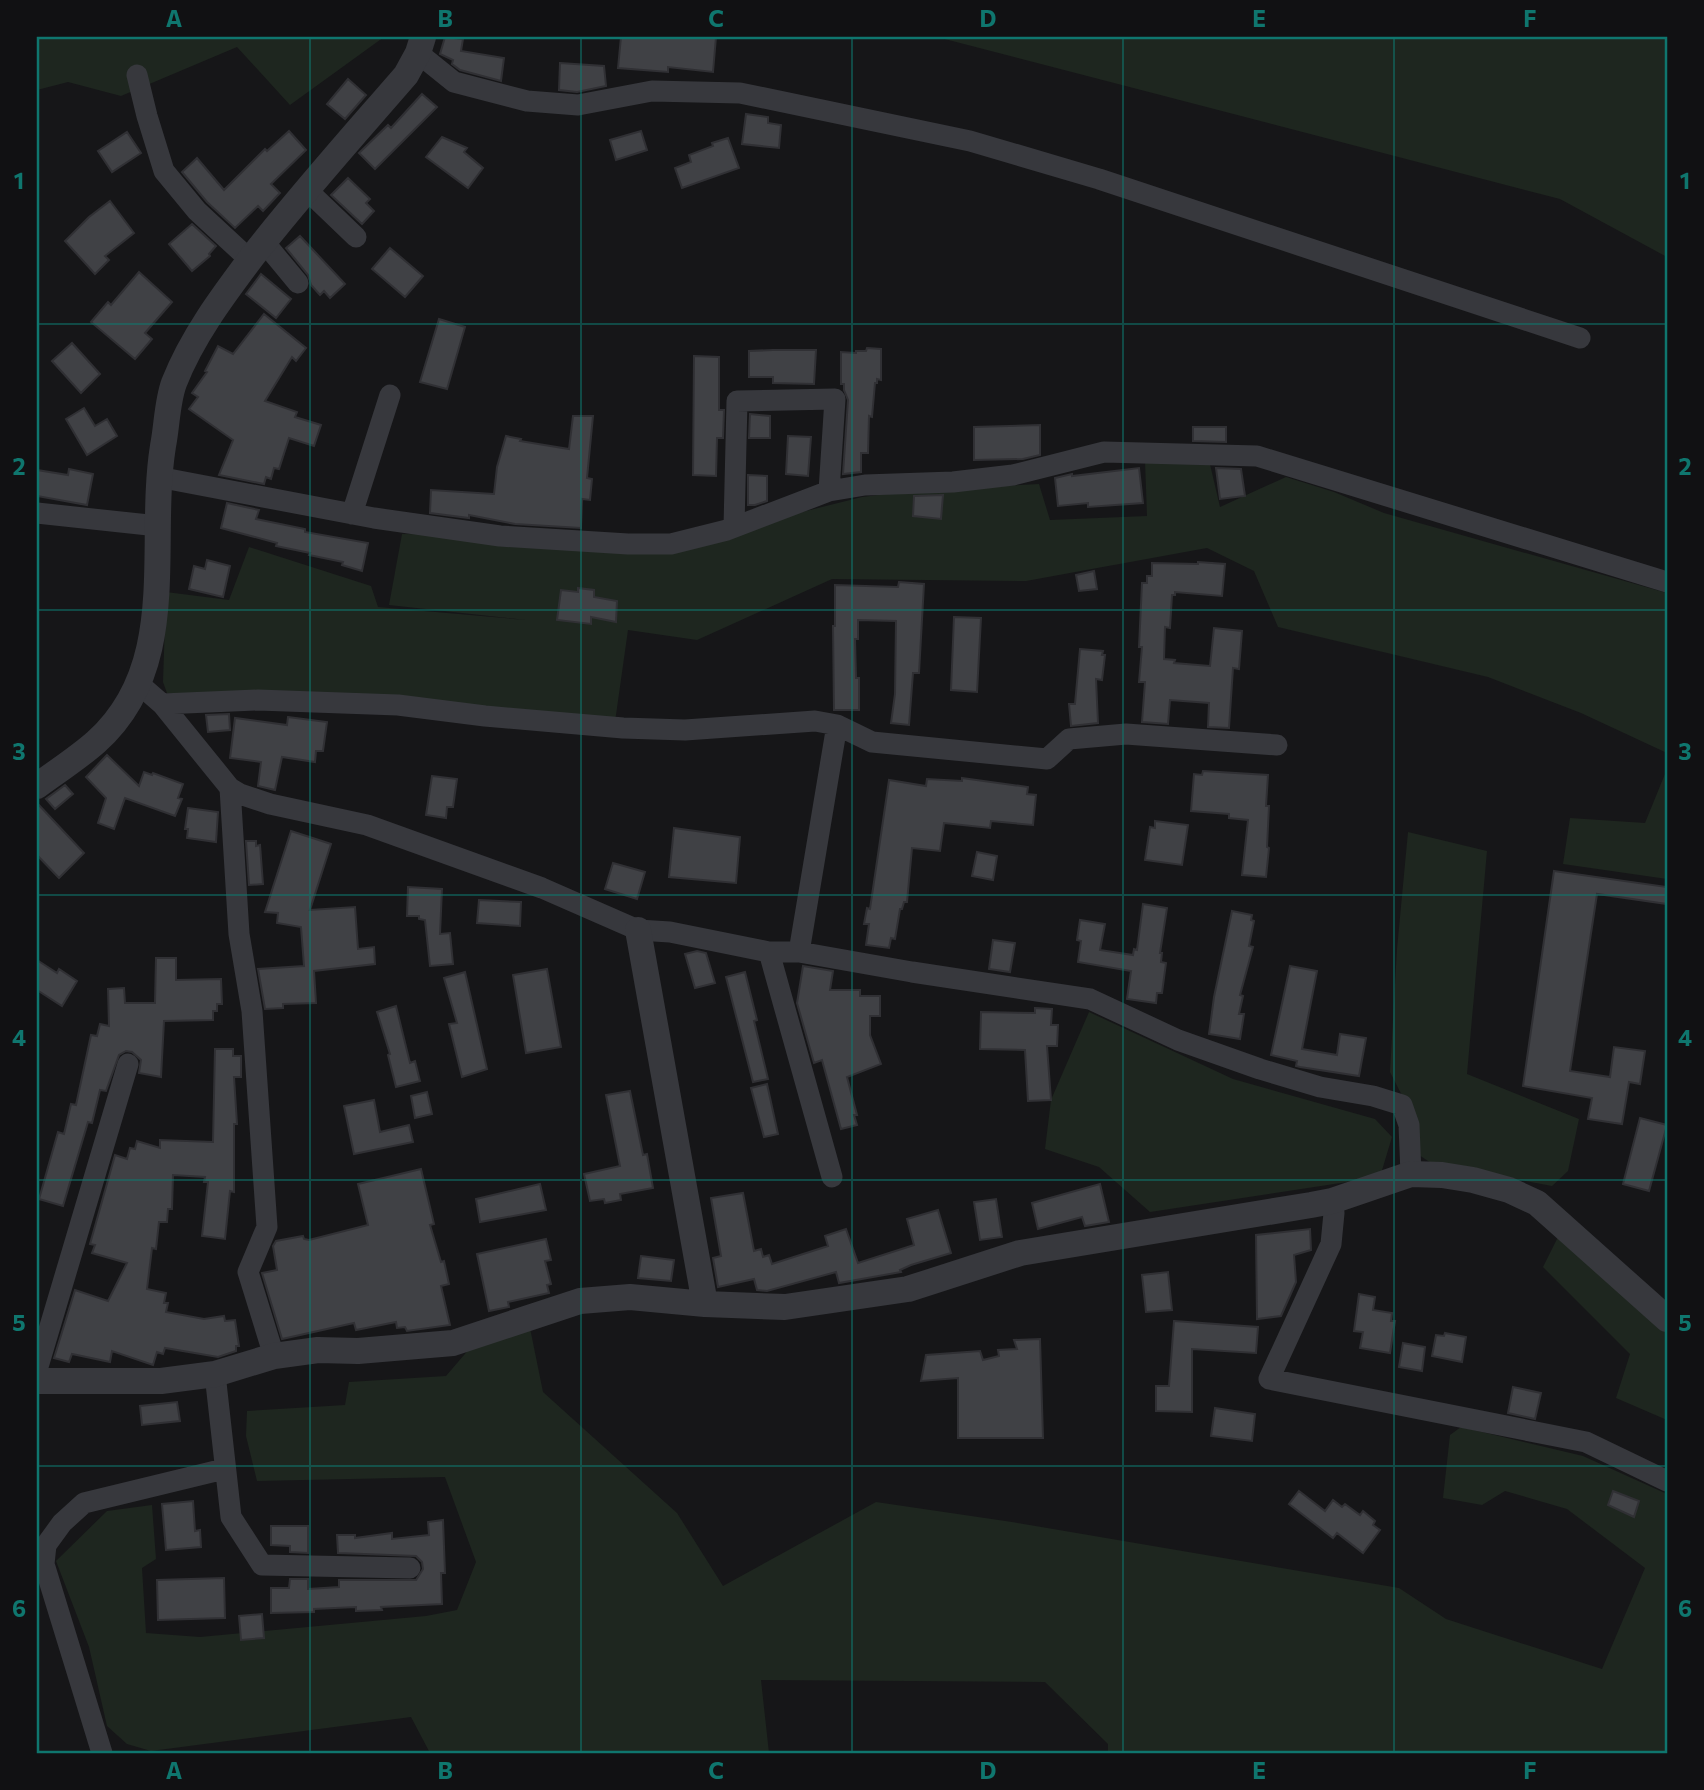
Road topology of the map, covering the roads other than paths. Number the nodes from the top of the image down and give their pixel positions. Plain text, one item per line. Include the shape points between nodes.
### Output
1 (420, 45) edge
2 (137, 75) dead end
3 (307, 191) junction
4 (356, 237) dead end
5 (257, 251) junction
6 (298, 283) dead end
7 (1580, 338) dead end
8 (390, 395) dead end
9 (158, 477) junction
10 (829, 491) junction
11 (37, 513) edge
12 (352, 514) junction
13 (158, 526) junction
14 (734, 527) junction
15 (1667, 582) edge
16 (139, 684) junction
17 (162, 704) junction
18 (837, 725) junction
19 (1277, 746) dead end
20 (37, 786) edge
21 (230, 788) junction
22 (638, 930) junction
23 (769, 952) junction
24 (799, 952) junction
25 (128, 1064) dead end
26 (1410, 1174) junction
27 (832, 1177) dead end
28 (1332, 1201) junction
29 (705, 1304) junction
30 (1667, 1319) edge
31 (274, 1356) junction
32 (37, 1370) edge
33 (215, 1374) junction
34 (37, 1381) edge
35 (224, 1469) junction
36 (1667, 1481) edge
37 (410, 1568) dead end
38 (102, 1753) edge

1 - 3 street via 406,75
1 - 7 street via 454,82 527,101 578,105 652,91 740,93 970,141
2 - 5 street via 164,171 197,211
3 - 4 street
3 - 5 street
5 - 6 street
5 - 9 street via 197,336 173,385
8 - 12 street
9 - 12 street
9 - 13 street
10 - 14 street
10 - 14 street via 835,399 737,401
10 - 15 street via 1013,475 1104,452 1257,456
11 - 13 street
12 - 14 street via 500,536 628,544 671,544
13 - 16 street via 155,621
16 - 17 street
16 - 20 street via 119,717 96,742
17 - 18 street via 257,700 398,705 685,730 815,721
17 - 21 street
18 - 19 street via 872,741 1047,759 1069,738 1126,734
18 - 24 street
21 - 22 street via 270,804 367,825 542,888
21 - 31 street via 267,1227 248,1272
22 - 23 street
22 - 29 street
23 - 24 street
23 - 27 street
24 - 26 street via 1090,999 1178,1040 1260,1069 1402,1105 1409,1125
25 - 32 street
26 - 28 street
26 - 30 street via 1473,1180 1537,1203
28 - 29 street via 1020,1253 908,1289 785,1307
28 - 36 street via 1331,1244 1269,1379 1586,1442
29 - 31 street via 630,1297 580,1301 453,1343
31 - 33 street
33 - 34 street via 161,1381
33 - 35 street
35 - 37 street via 231,1517 262,1565
35 - 38 street via 84,1503 46,1545 44,1564

